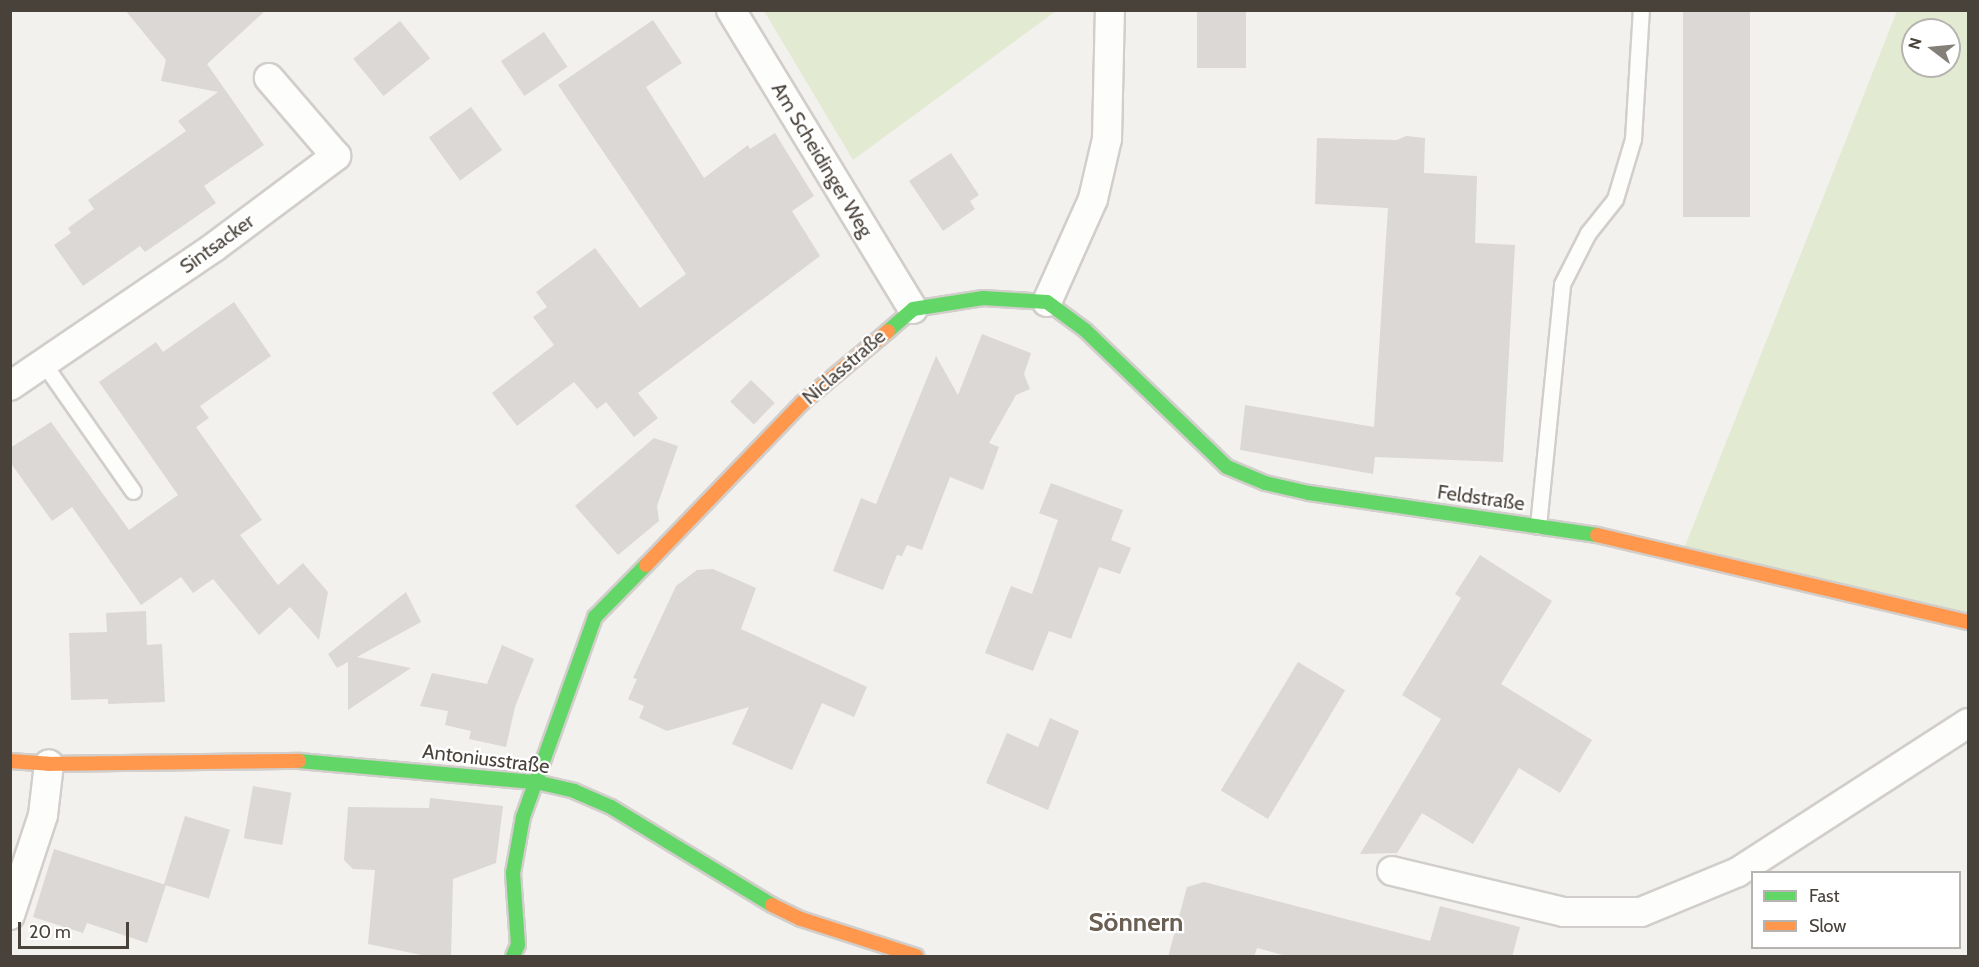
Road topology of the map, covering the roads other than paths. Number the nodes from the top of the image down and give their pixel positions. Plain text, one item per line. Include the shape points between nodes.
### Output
1 (731, 10) edge
2 (1110, 10) edge
3 (1641, 10) edge
4 (269, 78) dead end
5 (1047, 302) junction
6 (913, 309) junction
7 (44, 364) junction
8 (10, 386) edge
9 (134, 491) dead end
10 (1538, 526) junction
11 (1968, 622) edge
12 (1968, 723) edge
13 (10, 761) edge
14 (49, 764) junction
15 (536, 782) junction
16 (1392, 871) dead end
17 (10, 915) edge
18 (513, 957) edge
19 (916, 957) edge

1 - 6 street, Am Scheidinger Weg
2 - 5 street via 1107,140 1093,199
3 - 10 lane via 1633,139 1615,199 1588,233 1562,284
4 - 7 street, Sintsacker via 336,156 213,248
5 - 6 street via 983,298
5 - 10 street, Feldstraße via 1085,330 1227,467 1265,483 1309,493
6 - 15 street, Niclasstraße via 802,403 595,617
7 - 8 street, Sintsacker
7 - 9 lane
10 - 11 street, Feldstraße via 1590,533
12 - 16 street via 1738,872 1641,912 1564,912
13 - 14 street, Antoniusstraße
14 - 15 street, Antoniusstraße via 242,759 335,762
14 - 17 street via 43,815
15 - 18 street, Niclasstraße via 523,817 513,873 518,945
15 - 19 street, Antoniusstraße via 574,791 611,807 755,897 801,920

